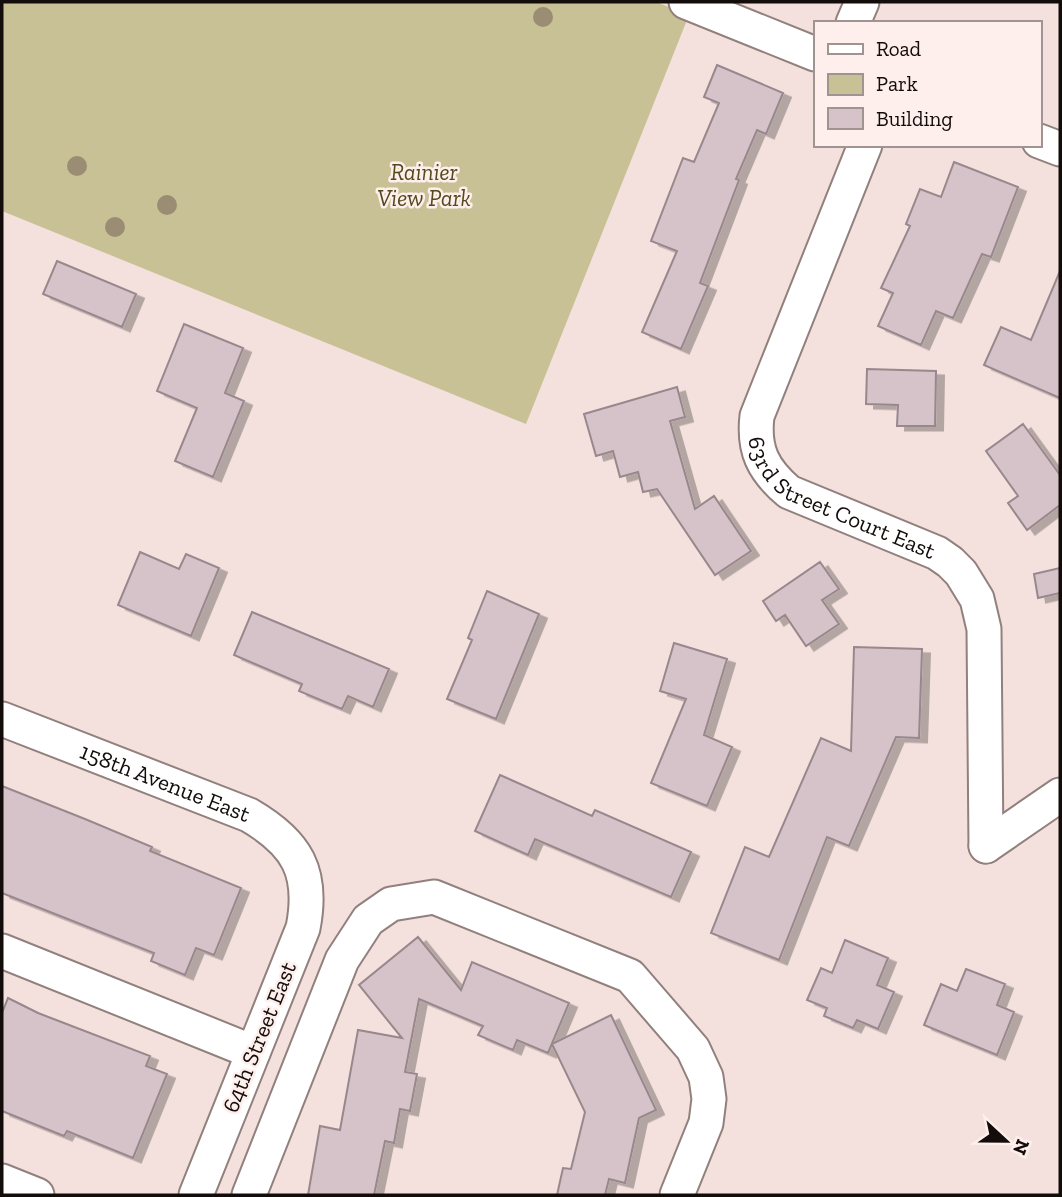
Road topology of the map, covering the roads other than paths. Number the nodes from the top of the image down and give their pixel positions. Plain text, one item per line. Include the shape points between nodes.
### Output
1 (686, 2) edge
2 (862, 2) edge
3 (854, 21) edge
4 (814, 54) edge
5 (1041, 142) edge
6 (864, 147) edge
7 (1060, 149) edge
8 (2, 719) edge
9 (1060, 795) edge
10 (305, 877) joint
11 (297, 944) junction
12 (2, 951) edge
13 (342, 960) junction
14 (253, 1052) junction
15 (2, 1181) edge
16 (37, 1195) edge
17 (196, 1195) edge
18 (249, 1195) edge
19 (677, 1195) edge

1 - 4 street
2 - 3 street
5 - 7 street
6 - 9 street, 63rd Street Court East via 757,415 756,445 771,477 789,492 937,553 961,573 977,599 984,629 986,846
8 - 10 street, 158th Avenue East via 249,816 274,830 298,859
10 - 11 street, 64th Street East via 308,902
11 - 13 street
11 - 14 street, 64th Street East
12 - 14 street
13 - 18 street
13 - 19 street via 368,920 391,904 434,897 630,976 693,1049 706,1077 706,1123
14 - 17 street, 64th Street East
15 - 16 street

